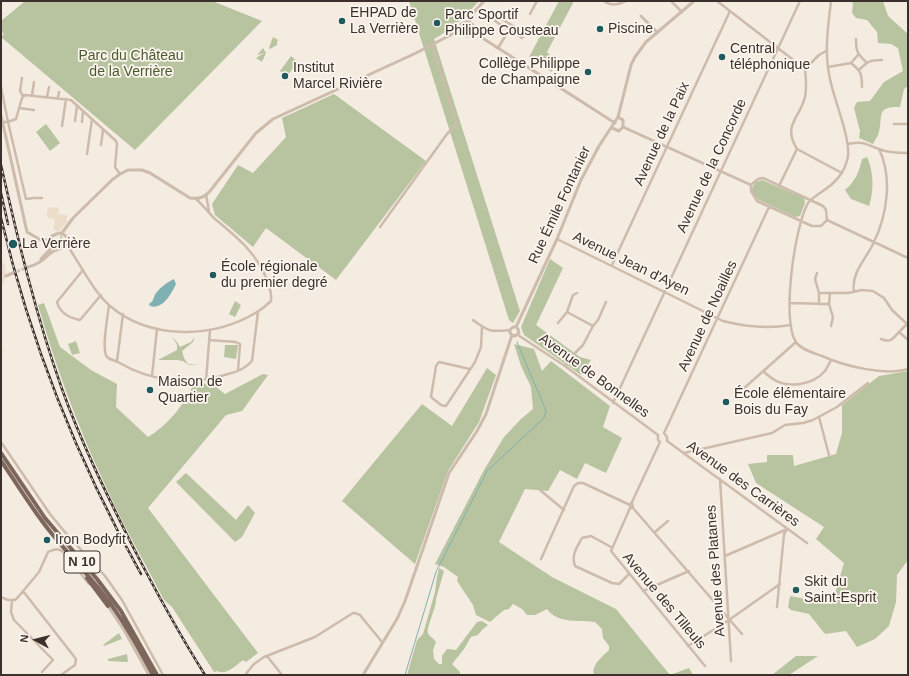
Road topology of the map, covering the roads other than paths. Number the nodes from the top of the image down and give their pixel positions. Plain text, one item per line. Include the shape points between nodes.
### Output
1 (484, 1) edge
2 (534, 1) edge
3 (538, 1) edge
4 (604, 1) edge
5 (626, 1) edge
6 (671, 1) edge
7 (694, 1) edge
8 (717, 1) edge
9 (800, 1) edge
10 (831, 1) edge
11 (730, 11) junction
12 (682, 12) junction
13 (530, 14) dead end
14 (641, 16) dead end
15 (469, 22) junction
16 (512, 25) junction
17 (460, 30) junction
18 (509, 30) junction
19 (473, 32) junction
20 (657, 32) junction
21 (856, 39) dead end
22 (433, 44) junction
23 (498, 48) junction
24 (778, 49) junction
25 (826, 51) junction
26 (858, 55) junction
27 (882, 60) dead end
28 (866, 62) junction
29 (851, 63) junction
30 (828, 67) junction
31 (805, 69) junction
32 (859, 70) junction
33 (22, 78) dead end
34 (34, 82) dead end
35 (1, 87) edge
36 (49, 87) dead end
37 (862, 87) dead end
38 (59, 92) dead end
39 (32, 95) junction
40 (23, 96) junction
41 (47, 97) junction
42 (58, 98) junction
43 (66, 99) junction
44 (77, 106) junction
45 (19, 108) junction
46 (34, 110) dead end
47 (83, 112) junction
48 (1, 115) edge
49 (618, 117) junction
50 (92, 119) junction
51 (74, 121) dead end
52 (3, 122) junction
53 (8, 122) junction
54 (82, 122) dead end
55 (615, 123) junction
56 (894, 124) dead end
57 (908, 124) edge
58 (62, 126) dead end
59 (623, 127) junction
60 (612, 128) junction
61 (103, 130) junction
62 (848, 144) junction
63 (101, 145) dead end
64 (667, 147) junction
65 (797, 149) junction
66 (879, 149) junction
67 (908, 153) edge
68 (86, 154) dead end
69 (721, 172) junction
70 (842, 173) junction
71 (120, 174) junction
72 (751, 185) junction
73 (779, 186) junction
74 (206, 196) junction
75 (42, 198) dead end
76 (196, 199) junction
77 (20, 200) junction
78 (26, 200) junction
79 (810, 200) junction
80 (769, 207) junction
81 (209, 212) junction
82 (827, 220) junction
83 (801, 221) junction
84 (380, 227) dead end
85 (62, 233) junction
86 (556, 239) junction
87 (51, 241) junction
88 (874, 242) junction
89 (53, 246) junction
90 (66, 246) junction
91 (58, 249) junction
92 (908, 258) edge
93 (612, 266) junction
94 (83, 270) junction
95 (13, 273) tunnel mouth
96 (817, 273) dead end
97 (6, 276) dead end
98 (854, 291) junction
99 (577, 292) dead end
100 (665, 292) junction
101 (819, 293) junction
102 (830, 293) junction
103 (101, 295) junction
104 (606, 302) dead end
105 (790, 303) junction
106 (818, 304) junction
107 (829, 304) junction
108 (109, 305) junction
109 (258, 312) junction
110 (567, 312) junction
111 (124, 314) junction
112 (718, 318) junction
113 (473, 320) dead end
114 (558, 323) dead end
115 (907, 324) edge
116 (791, 325) junction
117 (593, 326) junction
118 (831, 326) dead end
119 (482, 327) junction
120 (516, 327) junction
121 (157, 329) junction
122 (210, 330) junction
123 (510, 330) junction
124 (899, 332) junction
125 (518, 334) junction
126 (512, 335) junction
127 (880, 339) dead end
128 (908, 339) edge
129 (209, 340) junction
130 (796, 342) junction
131 (1, 348) edge
132 (1, 354) edge
133 (831, 360) junction
134 (117, 362) junction
135 (565, 366) junction
136 (470, 369) junction
137 (908, 369) edge
138 (238, 371) junction
139 (763, 371) junction
140 (152, 376) junction
141 (206, 380) junction
142 (868, 383) dead end
143 (742, 390) dead end
144 (613, 403) junction
145 (819, 417) junction
146 (664, 433) junction
147 (658, 435) junction
148 (666, 441) junction
149 (1, 442) edge
150 (660, 442) junction
151 (1, 453) edge
152 (684, 453) junction
153 (829, 455) dead end
154 (1, 461) edge
155 (720, 479) junction
156 (540, 490) dead end
157 (631, 507) junction
158 (564, 510) junction
159 (668, 521) dead end
160 (787, 529) junction
161 (655, 532) junction
162 (808, 543) dead end
163 (612, 547) junction
164 (725, 556) junction
165 (541, 559) dead end
166 (689, 571) junction
167 (85, 572) junction
168 (629, 574) junction
169 (780, 584) junction
170 (23, 591) junction
171 (643, 591) junction
172 (1, 597) edge
173 (12, 600) junction
174 (108, 606) junction
175 (777, 607) dead end
176 (729, 620) junction
177 (742, 634) dead end
178 (382, 642) junction
179 (688, 646) junction
180 (267, 656) junction
181 (731, 661) dead end
182 (705, 666) dead end
183 (42, 672) dead end
184 (61, 675) edge
185 (149, 675) edge
186 (153, 675) edge
187 (158, 675) edge
188 (163, 675) edge
189 (245, 675) edge
190 (282, 675) edge
191 (363, 675) edge

1 - 15 street
2 - 3 street
3 - 13 street
4 - 5 street via 613,5
6 - 12 street
7 - 12 street, Rue Émile Fontanier
8 - 11 street
9 - 24 street, Avenue de la Concorde
10 - 25 street
11 - 24 street
11 - 64 street, Avenue de la Paix
12 - 20 street, Rue Émile Fontanier
14 - 20 street
15 - 17 street via 461,24
15 - 19 street via 473,25
16 - 18 street
16 - 18 street via 525,34 522,38
16 - 18 street via 498,17 495,21
17 - 19 street via 467,36
17 - 22 street
18 - 23 street
19 - 23 street
20 - 49 street, Rue Émile Fontanier via 635,57
21 - 26 street
22 - 74 street via 273,119 256,133
22 - 84 street via 456,122 455,126
23 - 55 street
24 - 31 street
24 - 69 street, Avenue de la Concorde
25 - 30 street
25 - 31 street
26 - 28 street
26 - 29 street
27 - 28 street
28 - 32 street
29 - 30 street
29 - 32 street
30 - 62 street
31 - 65 street via 805,98 791,128 793,143
32 - 37 street
33 - 40 street via 20,91
34 - 39 street
35 - 53 street
36 - 41 street
38 - 42 street
39 - 40 street
39 - 41 street
40 - 45 street
41 - 42 street
42 - 43 street
43 - 44 street
43 - 58 street
44 - 47 street
44 - 51 street
45 - 46 street
45 - 53 street via 16,119
47 - 50 street
47 - 54 street
48 - 52 street
49 - 55 street, Rue Émile Fontanier
49 - 59 street via 623,120
50 - 61 street
50 - 68 street
52 - 53 street
52 - 77 street
53 - 78 street
55 - 60 street, Rue Émile Fontanier
56 - 57 street
59 - 60 street via 619,131
59 - 64 street
60 - 86 street, Rue Émile Fontanier via 581,180
61 - 63 street
61 - 71 street via 116,141 115,168
62 - 66 street via 869,144
62 - 70 street
64 - 69 street
64 - 93 street, Avenue de la Paix
65 - 70 street
65 - 73 street
66 - 67 street
66 - 88 street via 885,166 886,198
69 - 72 street
69 - 100 street, Avenue de la Concorde
70 - 79 street via 836,182
71 - 76 street via 132,170 146,171 185,196
71 - 85 street via 73,218
72 - 73 street via 763,178
72 - 80 street via 756,201
73 - 79 street
74 - 76 street
74 - 81 street
75 - 78 street
76 - 81 street
77 - 78 street
77 - 87 street via 28,234
79 - 82 street via 823,206
79 - 83 street
80 - 83 street
80 - 112 street, Avenue de Noailles
81 - 109 street via 245,246 266,277 272,301
82 - 83 street via 817,227
82 - 88 street
83 - 105 street via 792,272
85 - 87 street via 54,234
85 - 90 street via 67,238
86 - 93 street, Avenue Jean d'Ayen
86 - 120 street, Rue Émile Fontanier
87 - 89 street
88 - 92 street
88 - 98 street via 855,274
89 - 91 street
89 - 91 street via 41,260 28,267 42,262
90 - 91 street
90 - 94 street
93 - 100 street, Avenue Jean d'Ayen
94 - 103 street
94 - 103 street via 57,302 60,310 72,319 80,320
95 - 97 street
96 - 101 street via 815,279
98 - 102 street
98 - 115 street via 873,291 878,294
99 - 110 street via 573,295
100 - 112 street, Avenue Jean d'Ayen
100 - 144 street, Avenue de la Concorde
101 - 102 street
101 - 106 street
102 - 107 street
103 - 108 street
104 - 117 street
105 - 106 street
105 - 116 street
106 - 107 street
107 - 118 street via 833,317
108 - 111 street
108 - 134 street via 105,353
109 - 122 street
109 - 138 street via 252,361
110 - 114 street
110 - 117 street
111 - 121 street
111 - 134 street
112 - 116 street, Avenue Jean d'Ayen via 747,326
112 - 146 street, Avenue de Noailles
113 - 119 street
115 - 124 street
116 - 130 street
117 - 135 street via 583,344
119 - 123 street via 493,332
119 - 136 street via 481,346
120 - 123 street
120 - 125 street via 519,330
121 - 122 street via 181,332
121 - 140 street
122 - 129 street
123 - 126 street
124 - 127 street via 893,340
124 - 128 street
125 - 126 street
125 - 135 street, Avenue de Bonnelles
126 - 178 street via 486,414 449,473 405,601
129 - 138 street via 240,344
129 - 141 street
130 - 133 street
130 - 139 street
131 - 132 street
133 - 137 street via 883,372
133 - 139 street via 825,371 816,379 798,385 774,380
134 - 140 street
135 - 144 street, Avenue de Bonnelles
136 - 136 street via 439,362 436,366 431,397 446,406
138 - 141 street
139 - 143 street
140 - 141 street via 185,382
142 - 145 street via 842,405
144 - 147 street, Avenue de Bonnelles
145 - 152 street via 803,423 785,425 772,433
145 - 153 street
146 - 147 street
146 - 148 street
147 - 150 street
148 - 150 street
148 - 152 street, Avenue des Carrières
149 - 188 street via 50,514 105,576 122,600
150 - 157 street
151 - 187 main road, N 10 via 45,518 120,610
152 - 155 street, Avenue des Carrières
154 - 167 main road, N 10 via 42,522
155 - 160 street, Avenue des Carrières
155 - 164 street, Avenue des Platanes
156 - 158 street
157 - 158 street via 583,482 578,482
157 - 161 street
157 - 163 street
158 - 165 street
159 - 161 street
160 - 162 street, Avenue des Carrières
160 - 164 street
160 - 169 street via 784,534
161 - 166 street
163 - 168 street, Avenue des Tilleuls via 610,551
163 - 168 street via 591,536 582,538 574,551 575,566 612,583 619,584
164 - 176 street, Avenue des Platanes
166 - 171 street
166 - 176 street
167 - 174 main road
167 - 186 main road, N 10 via 125,624
168 - 171 street, Avenue des Tilleuls
169 - 175 street
169 - 176 street
170 - 173 street
170 - 174 street via 39,572 48,552 58,549
170 - 184 street via 76,659 75,665
171 - 179 street, Avenue des Tilleuls
172 - 173 street
173 - 183 street via 11,612 14,620 53,660
174 - 185 street
176 - 177 street
176 - 179 street
176 - 181 street, Avenue des Platanes
178 - 180 street via 356,613 315,637
178 - 191 street
179 - 182 street, Avenue des Tilleuls
180 - 189 street via 254,664
180 - 190 street

